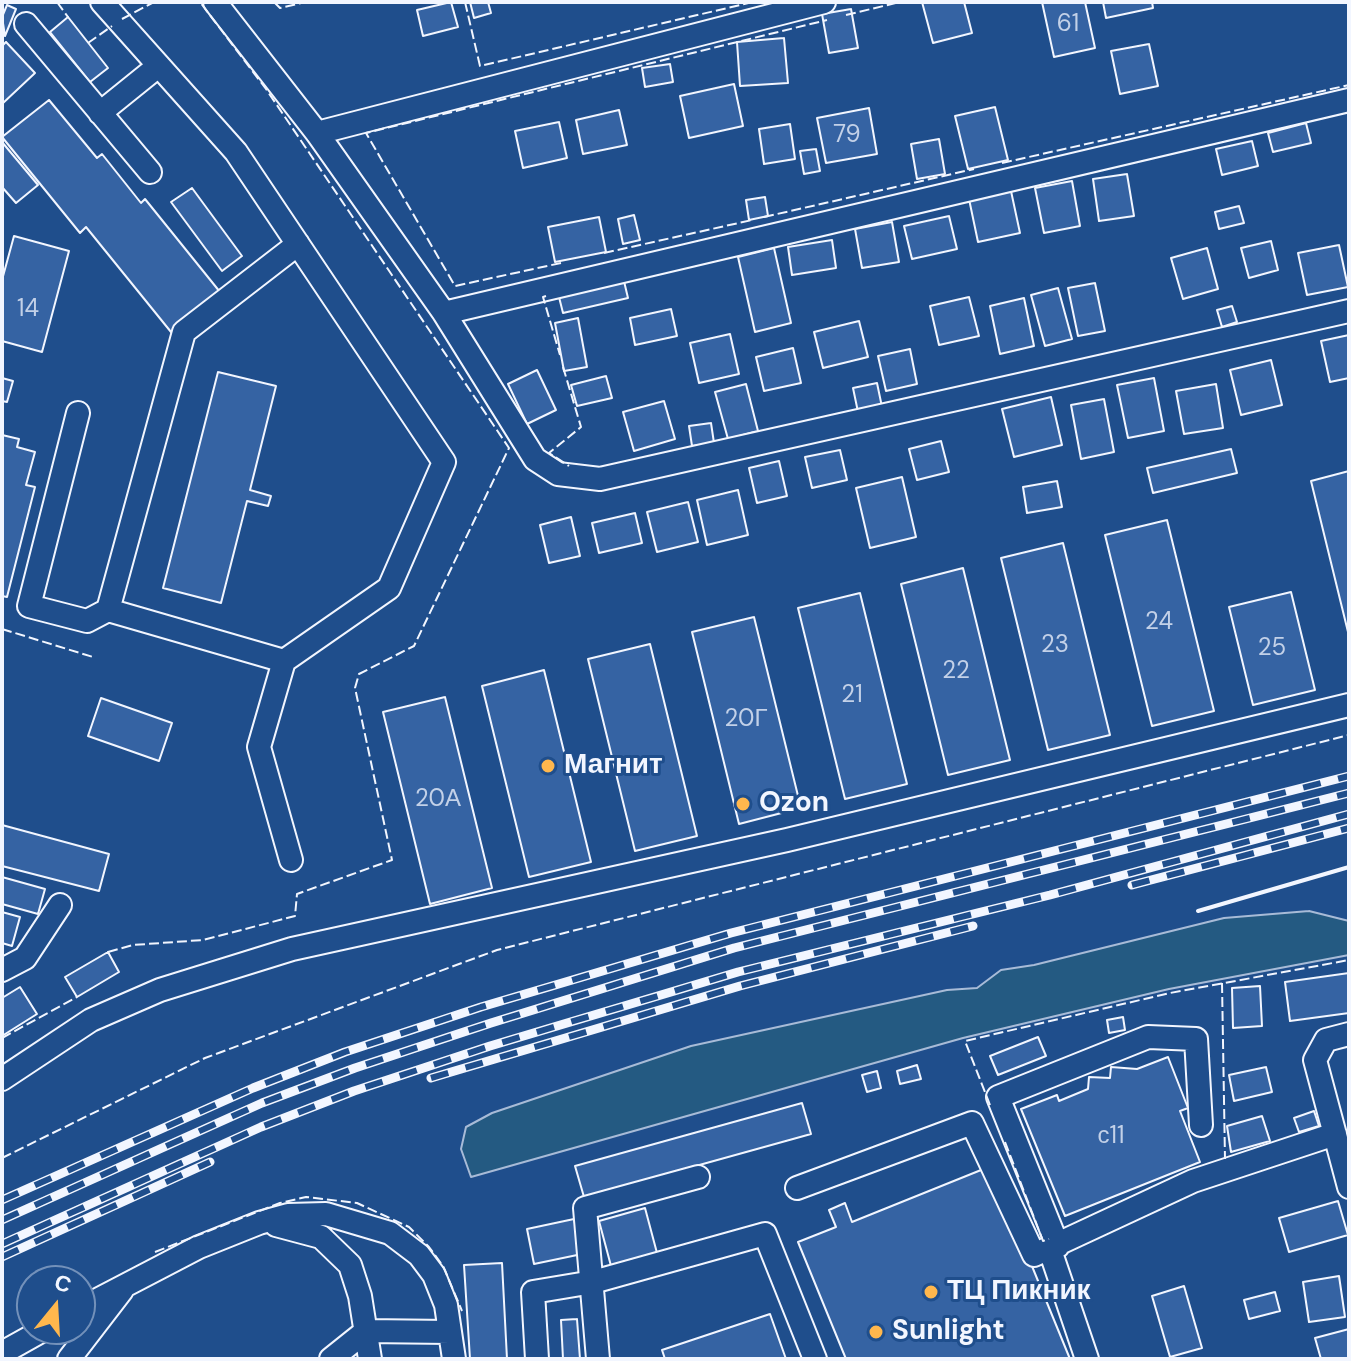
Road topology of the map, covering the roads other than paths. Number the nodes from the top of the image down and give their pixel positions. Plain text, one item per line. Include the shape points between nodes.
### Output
1 (102, 2) edge
2 (215, 2) edge
3 (824, 2) edge
4 (26, 24) dead end
5 (157, 67) junction
6 (1349, 100) edge
7 (100, 113) junction
8 (317, 133) junction
9 (150, 172) dead end
10 (298, 244) junction
11 (1349, 311) edge
12 (444, 313) junction
13 (78, 413) dead end
14 (108, 610) junction
15 (284, 661) junction
16 (1349, 705) edge
17 (291, 860) dead end
18 (60, 905) dead end
19 (2, 970) edge
20 (1349, 1034) edge
21 (2, 1079) edge
22 (1201, 1125) dead end
23 (1335, 1134) junction
24 (698, 1177) dead end
25 (1349, 1187) edge
26 (797, 1188) dead end
27 (259, 1223) junction
28 (1054, 1248) junction
29 (593, 1282) junction
30 (127, 1284) junction
31 (96, 1300) edge
32 (366, 1331) junction
33 (450, 1332) junction
34 (69, 1359) edge
35 (331, 1359) edge
36 (370, 1359) edge
37 (454, 1359) edge
38 (537, 1359) edge
39 (598, 1359) edge
40 (815, 1359) edge
41 (1087, 1359) edge

1 - 5 street
2 - 8 street
3 - 8 street
4 - 7 street
5 - 7 street
5 - 10 street via 236,152
6 - 12 street
7 - 9 street
8 - 12 street
10 - 14 street via 184,332
10 - 15 street via 444,462 389,588
11 - 12 street via 600,479 558,474 535,459
13 - 14 street via 29,606 87,621
14 - 15 street
15 - 17 street via 259,747
16 - 21 street via 787,840 292,949 160,990 105,1014
18 - 19 street via 25,958
20 - 23 street via 1326,1040 1315,1060
22 - 28 street via 1196,1039 1148,1037 998,1097
23 - 25 street
23 - 28 street via 1193,1181
24 - 29 street via 585,1208
26 - 28 street via 972,1123 1034,1255
27 - 30 street
27 - 32 street via 302,1229 335,1248 355,1278
27 - 33 street via 288,1215 326,1214 390,1233 419,1255 434,1275
28 - 41 street
29 - 38 street via 533,1292
29 - 39 street
29 - 40 street via 765,1234
30 - 31 street
30 - 34 street
32 - 33 street
32 - 35 street
32 - 36 street
33 - 37 street

